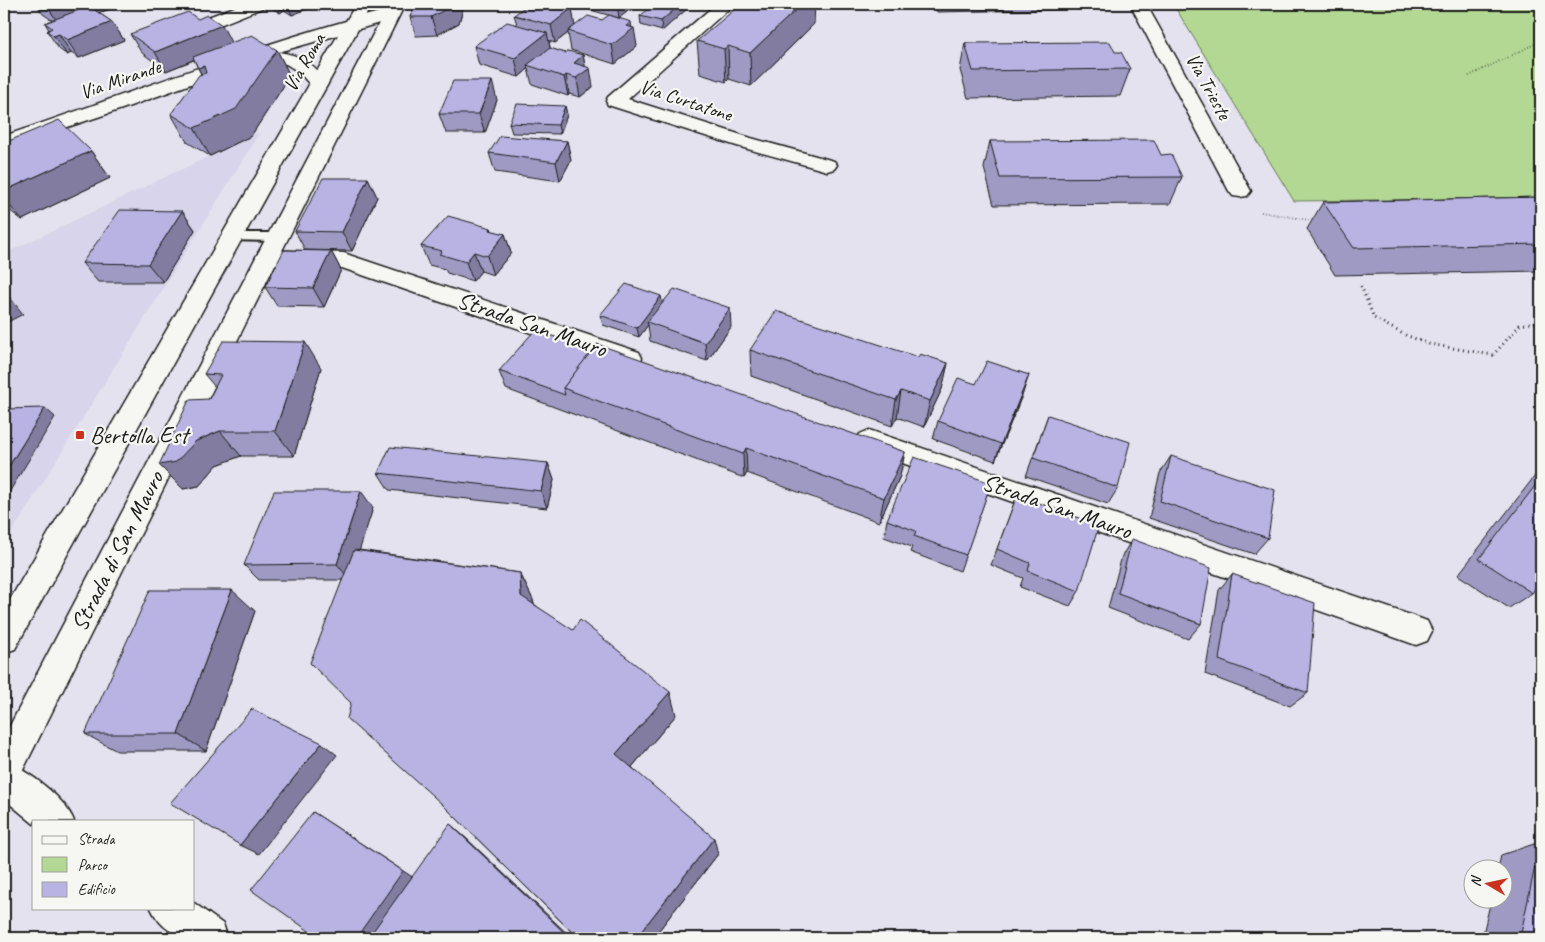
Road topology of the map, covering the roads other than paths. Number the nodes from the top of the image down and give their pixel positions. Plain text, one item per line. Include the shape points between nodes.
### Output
1 (256, 4) edge
2 (364, 4) edge
3 (723, 4) edge
4 (1138, 4) edge
5 (394, 9) edge
6 (352, 25) junction
7 (164, 41) edge
8 (249, 56) junction
9 (319, 83) junction
10 (4, 142) edge
11 (827, 165) dead end
12 (1240, 191) dead end
13 (232, 237) junction
14 (272, 247) junction
15 (652, 366) edge
16 (850, 434) edge
17 (1416, 631) dead end
18 (4, 639) edge
19 (4, 772) edge
20 (4, 778) edge
21 (55, 820) edge
22 (173, 910) edge
23 (209, 938) edge

1 - 7 street
2 - 6 street, Via Roma
3 - 11 street, Via Curtatone via 615,101
4 - 12 street, Via Trieste
5 - 6 street, Via Mirande
5 - 14 street, Strada di San Mauro
6 - 8 street, Via Mirande
6 - 9 street, Via Roma
8 - 9 street, Via Mirande via 286,57 301,63
8 - 10 street, Via Mirande
9 - 13 street, Via Roma
13 - 14 lane
13 - 18 street
14 - 15 street, Strada San Mauro via 344,261
14 - 19 street, Strada di San Mauro
16 - 17 street, Strada San Mauro
20 - 21 street
22 - 23 street

